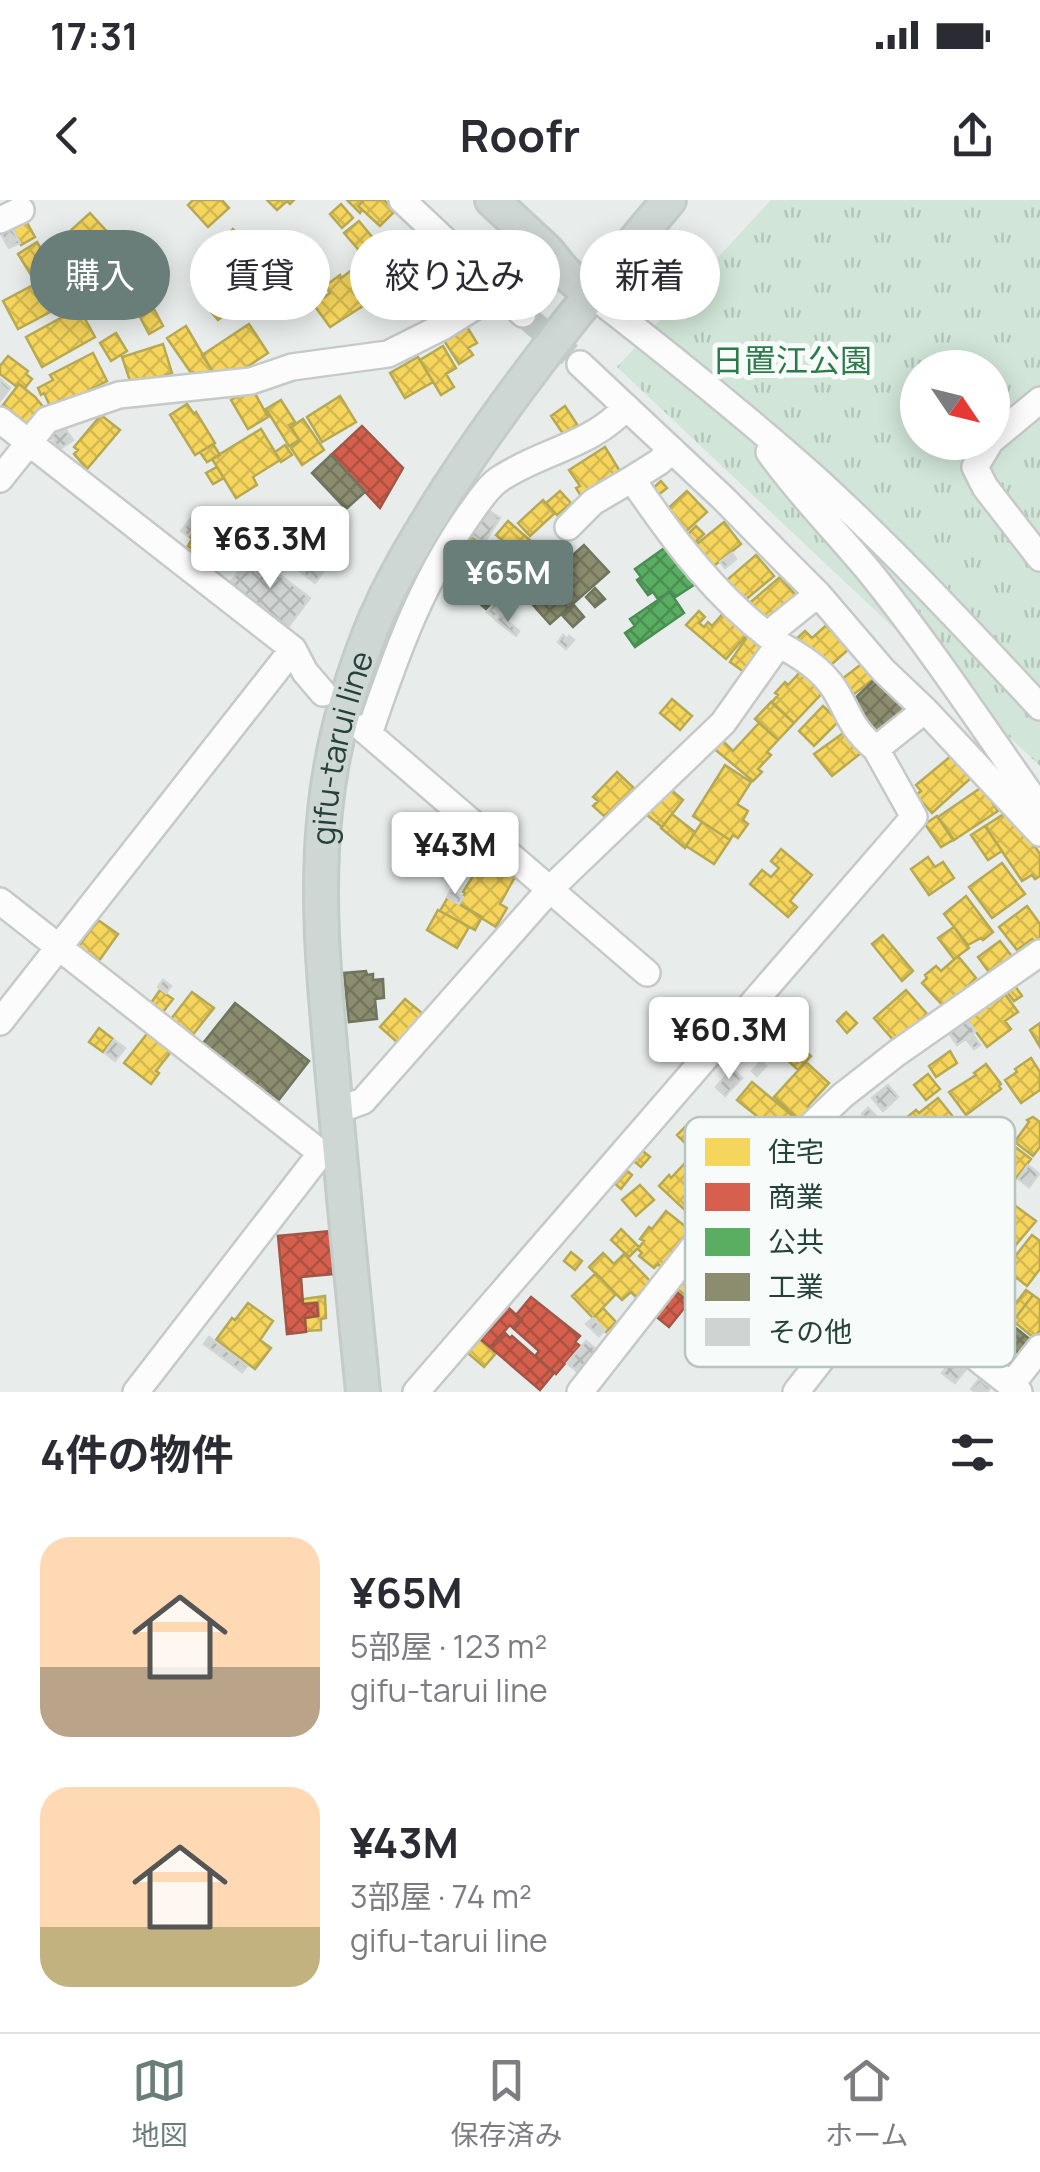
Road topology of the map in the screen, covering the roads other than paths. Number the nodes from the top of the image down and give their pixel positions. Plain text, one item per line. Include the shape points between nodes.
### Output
1 (402, 200) edge
2 (492, 200) edge
3 (669, 200) edge
4 (434, 230) edge
5 (644, 230) edge
6 (580, 279) edge
7 (580, 308) edge
8 (454, 320) edge
9 (635, 320) edge
10 (580, 364) tunnel mouth
11 (1040, 400) edge
12 (626, 407) junction
13 (743, 415) junction
14 (0, 420) edge
15 (1010, 426) edge
16 (29, 442) junction
17 (672, 450) junction
18 (980, 460) edge
19 (0, 479) edge
20 (632, 479) junction
21 (568, 527) dead end
22 (1040, 558) edge
23 (818, 594) junction
24 (773, 640) junction
25 (293, 649) junction
26 (323, 693) dead end
27 (1040, 707) edge
28 (925, 710) junction
29 (876, 749) junction
30 (1040, 808) edge
31 (1040, 833) edge
32 (550, 888) junction
33 (0, 901) edge
34 (59, 946) junction
35 (1040, 952) edge
36 (647, 973) dead end
37 (0, 1022) edge
38 (336, 1111) junction
39 (820, 1117) edge
40 (330, 1154) junction
41 (685, 1258) edge
42 (1040, 1348) edge
43 (815, 1367) edge
44 (988, 1367) edge
45 (1015, 1388) edge
46 (136, 1392) edge
47 (363, 1392) edge
48 (416, 1392) edge
49 (580, 1392) edge
50 (796, 1392) edge

1 - 4 street
2 - 6 main road via 564,272
3 - 5 main road, gifu-tarui line
7 - 38 main road, gifu-tarui line via 502,407 412,547 352,683 322,844 322,950
8 - 16 street via 388,354 292,367 251,381 119,395 47,420
9 - 13 street
10 - 12 street
11 - 15 street
12 - 17 street
12 - 32 street via 598,432 488,490 432,572 366,731
13 - 27 street
13 - 30 street via 922,640
14 - 16 street
16 - 19 street
16 - 25 street
17 - 20 street
17 - 23 street
18 - 22 street via 975,467 985,487
20 - 21 street
20 - 24 street via 710,582
23 - 24 street
23 - 28 street
24 - 29 street via 820,673
24 - 32 street via 723,722
25 - 26 street
25 - 34 street
28 - 29 street
28 - 31 street
29 - 48 street via 914,817
32 - 36 street
32 - 38 street via 363,1101
33 - 34 street
34 - 37 street
34 - 40 street
35 - 39 street
38 - 40 main road, gifu-tarui line
40 - 46 street
40 - 47 main road, gifu-tarui line
41 - 49 street
42 - 45 street
43 - 50 street
44 - 45 street

